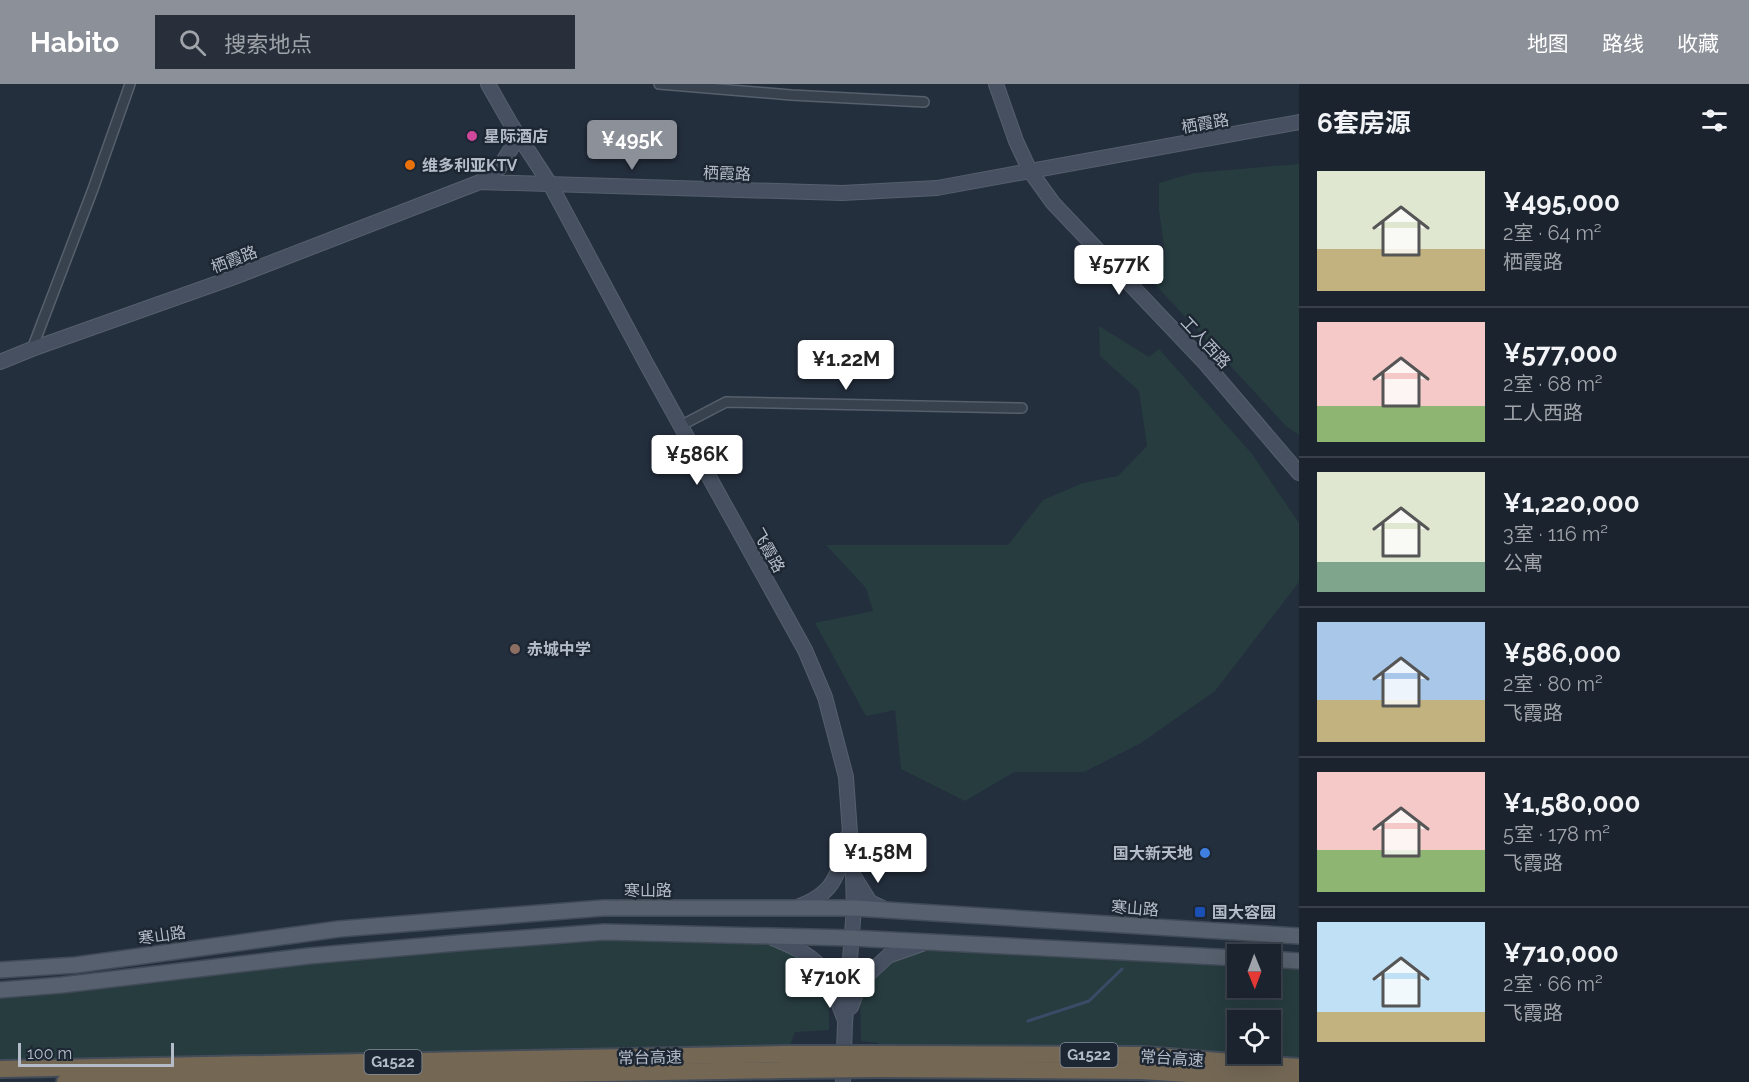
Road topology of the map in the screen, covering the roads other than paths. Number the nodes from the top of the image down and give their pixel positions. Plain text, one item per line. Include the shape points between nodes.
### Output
1 (130, 84) edge
2 (488, 84) edge
3 (659, 84) edge
4 (789, 84) edge
5 (996, 84) edge
6 (791, 95) junction
7 (924, 102) dead end
8 (1299, 122) edge
9 (513, 126) junction
10 (1030, 171) junction
11 (480, 182) junction
12 (550, 184) junction
13 (32, 349) junction
14 (0, 362) edge
15 (1022, 408) dead end
16 (682, 425) junction
17 (1299, 473) edge
18 (850, 824) junction
19 (853, 875) junction
20 (794, 908) junction
21 (854, 908) junction
22 (888, 910) junction
23 (765, 935) junction
24 (1299, 936) edge
25 (851, 938) junction
26 (927, 942) junction
27 (1227, 957) edge
28 (1281, 960) edge
29 (1299, 961) edge
30 (0, 970) edge
31 (0, 990) edge
32 (845, 1023) junction
33 (879, 1061) junction
34 (786, 1062) junction
35 (1299, 1067) edge
36 (0, 1069) edge
37 (1299, 1081) edge
38 (65, 1082) edge
39 (843, 1082) edge

1 - 13 street
2 - 9 main road, 飞霞路
3 - 6 street
4 - 6 street
5 - 10 main road, 工人西路
6 - 7 street
8 - 10 main road, 栖霞路
9 - 11 main road via 512,147 499,168
9 - 12 main road, 飞霞路
10 - 12 main road, 栖霞路 via 937,188 842,193
10 - 17 main road, 工人西路 via 1053,204 1205,363
11 - 12 main road, 栖霞路
11 - 13 main road, 栖霞路 via 229,279
12 - 16 main road, 飞霞路
13 - 14 main road, 栖霞路
15 - 16 street via 726,402
16 - 18 main road, 飞霞路 via 805,650 825,697 846,777
18 - 19 main road, 飞霞路
18 - 20 main road via 840,866 828,890 812,902
19 - 21 main road, 飞霞路
19 - 22 main road via 870,902
20 - 21 main road, 寒山路
20 - 30 main road, 寒山路 via 603,908 339,929 76,965
21 - 22 main road, 寒山路
21 - 25 main road, 飞霞路
22 - 24 main road, 寒山路
23 - 25 main road
23 - 31 main road via 604,932 309,956
23 - 32 main road via 794,947 821,966
25 - 26 main road
25 - 32 main road, 飞霞路
26 - 27 main road
26 - 32 main road via 888,956 860,982
28 - 29 main road
32 - 39 main road, 飞霞路
33 - 34 highway, 常台高速 / G1522, bridge
33 - 35 highway, 常台高速 / G1522 via 1143,1055
33 - 37 highway, 常台高速 / G1522
34 - 36 highway, 常台高速 / G1522
34 - 38 highway, 常台高速 / G1522

